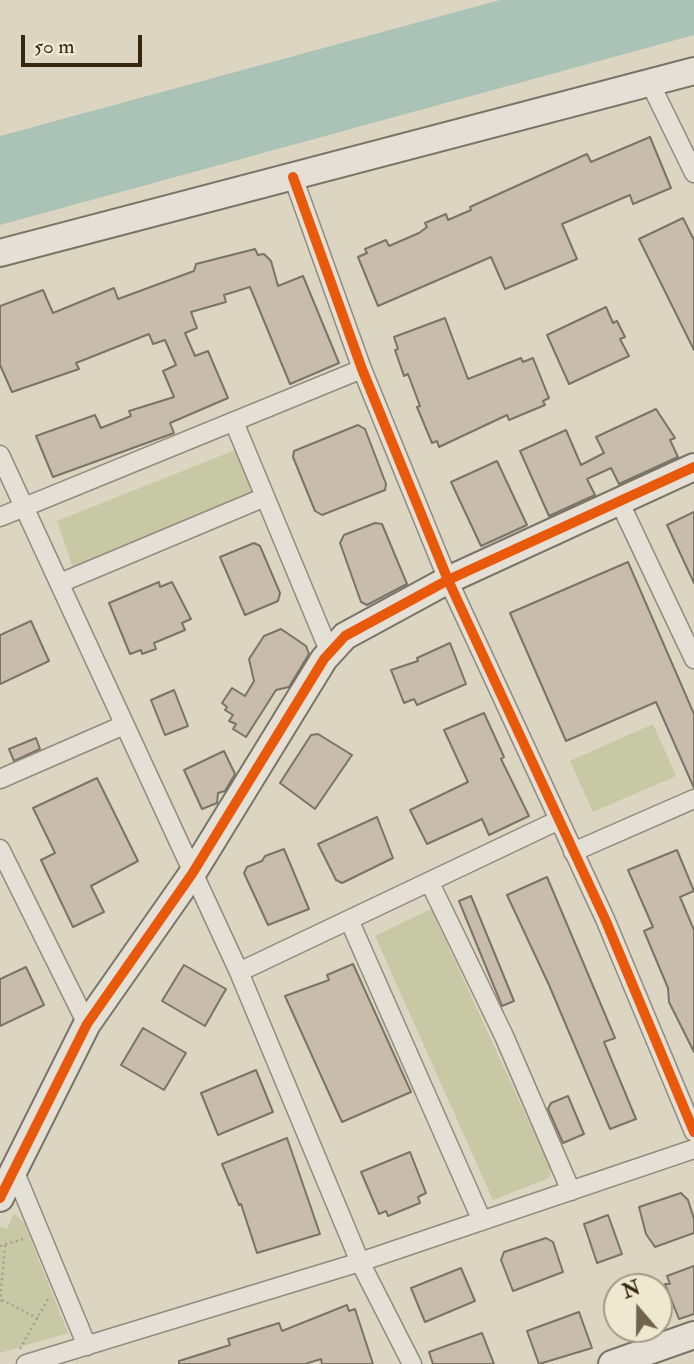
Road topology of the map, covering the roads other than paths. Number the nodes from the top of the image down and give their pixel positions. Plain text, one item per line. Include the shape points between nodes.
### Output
1 (694, 71) edge
2 (650, 83) junction
3 (694, 173) edge
4 (293, 177) junction
5 (0, 253) edge
6 (362, 369) junction
7 (234, 422) junction
8 (0, 455) edge
9 (694, 467) edge
10 (265, 497) junction
11 (619, 501) junction
12 (25, 506) junction
13 (0, 517) edge
14 (448, 580) junction
15 (61, 583) junction
16 (330, 653) junction
17 (694, 659) edge
18 (124, 725) junction
19 (0, 779) edge
20 (694, 799) edge
21 (559, 820) junction
22 (0, 849) edge
23 (573, 852) junction
24 (192, 874) junction
25 (430, 883) junction
26 (350, 922) junction
27 (239, 972) junction
28 (88, 1024) junction
29 (694, 1132) edge
30 (694, 1149) edge
31 (14, 1170) junction
32 (571, 1191) junction
33 (0, 1198) edge
34 (482, 1221) junction
35 (360, 1262) junction
36 (692, 1341) edge
37 (87, 1346) junction
38 (22, 1358) edge
39 (629, 1362) edge
40 (412, 1364) edge

1 - 2 street
2 - 3 street
2 - 4 street
4 - 5 street
4 - 6 street
6 - 7 street
6 - 14 street
7 - 10 street
7 - 12 street
8 - 12 street
9 - 11 street
10 - 15 street
10 - 16 street
11 - 14 street
11 - 17 street
12 - 13 street
12 - 15 street
14 - 16 street via 345,636
14 - 21 street
15 - 18 street
16 - 24 street
18 - 19 street
18 - 24 street
20 - 23 street
21 - 23 street
21 - 25 street
22 - 28 street
23 - 29 street
24 - 27 street
24 - 28 street
25 - 26 street
25 - 32 street via 504,1036
26 - 27 street
26 - 34 street
27 - 35 street
28 - 31 street
30 - 32 street
31 - 33 street
31 - 37 street
32 - 34 street
34 - 35 street
35 - 37 street
35 - 40 street
36 - 39 street
37 - 38 street

